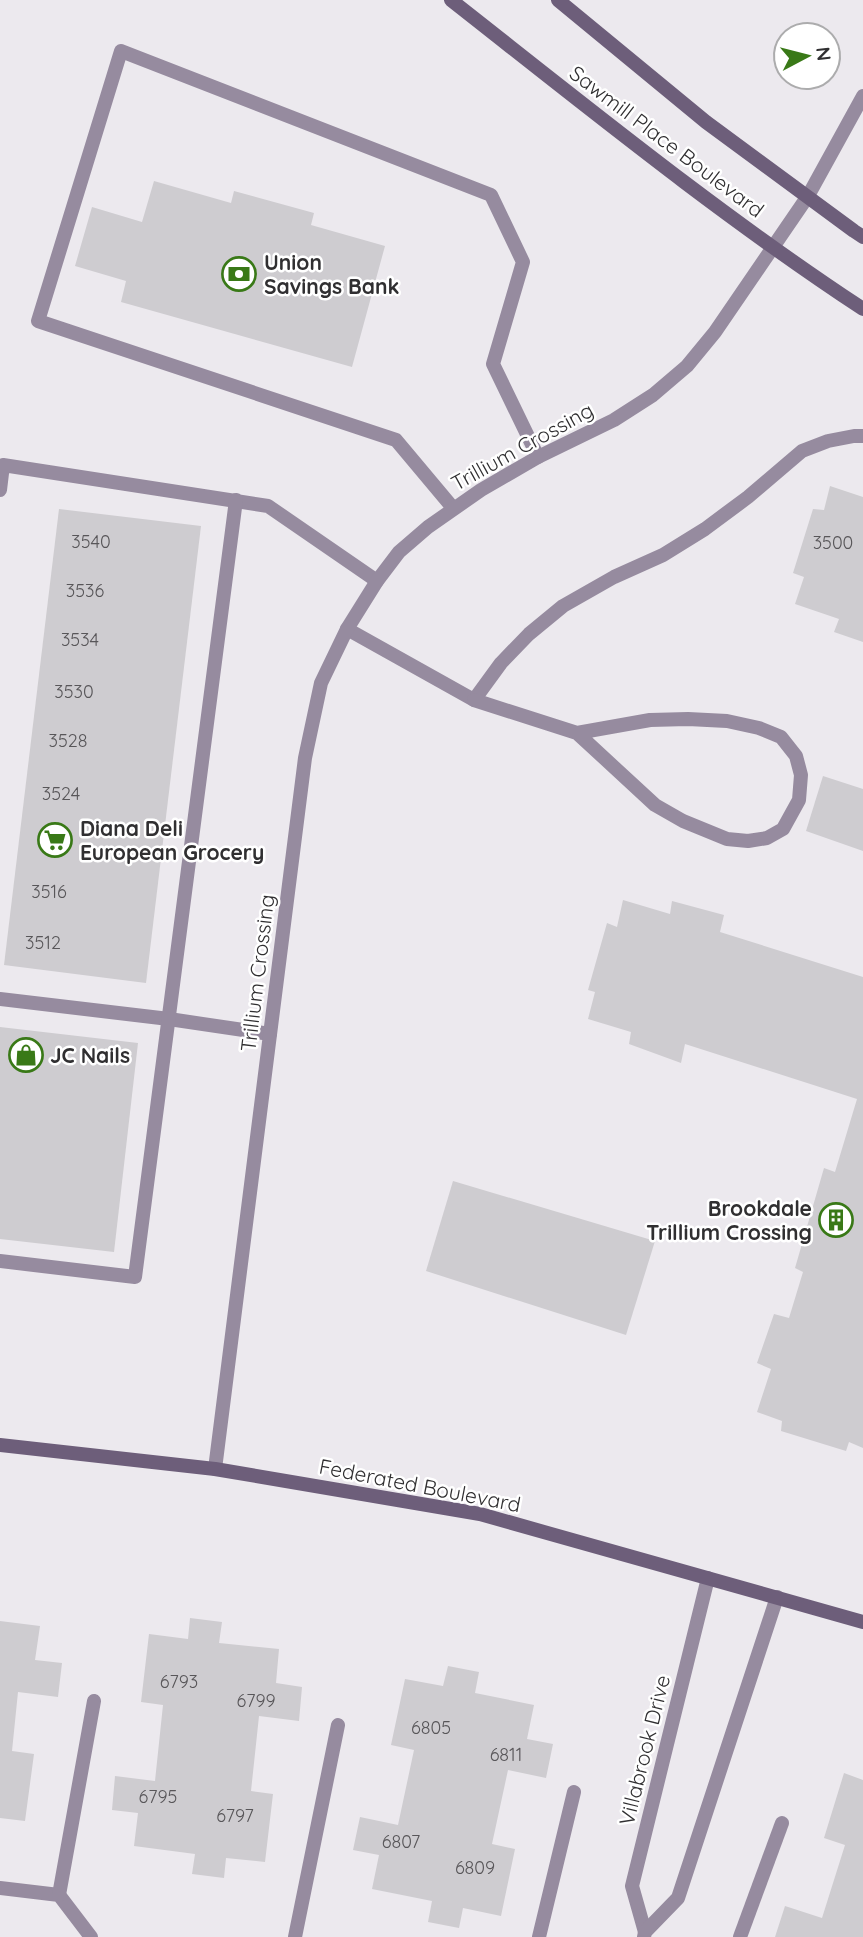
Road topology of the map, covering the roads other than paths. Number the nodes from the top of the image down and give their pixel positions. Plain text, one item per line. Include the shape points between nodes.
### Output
1 (451, 0) edge
2 (558, 0) edge
3 (863, 96) edge
4 (808, 196) junction
5 (863, 237) edge
6 (772, 248) junction
7 (863, 309) edge
8 (863, 436) edge
9 (538, 457) junction
10 (0, 490) edge
11 (236, 500) junction
12 (453, 508) junction
13 (377, 581) junction
14 (347, 629) junction
15 (474, 700) junction
16 (577, 733) junction
17 (0, 999) edge
18 (169, 1019) junction
19 (270, 1034) junction
20 (0, 1261) edge
21 (0, 1445) edge
22 (215, 1469) junction
23 (709, 1578) junction
24 (777, 1597) junction
25 (863, 1622) edge
26 (94, 1701) dead end
27 (338, 1725) dead end
28 (574, 1792) dead end
29 (782, 1823) dead end
30 (0, 1888) edge
31 (59, 1895) junction
32 (645, 1935) edge
33 (91, 1937) edge
34 (295, 1937) edge
35 (539, 1937) edge
36 (740, 1937) edge

1 - 6 street, Sawmill Place Boulevard
2 - 4 street, Sawmill Place Boulevard via 706,122
3 - 4 street, Trillium Crossing
4 - 5 street, Sawmill Place Boulevard
4 - 6 street, Trillium Crossing
6 - 7 street, Sawmill Place Boulevard
6 - 9 street, Trillium Crossing via 687,366 614,420
8 - 15 street via 828,441 802,451 705,529 563,606 500,663
9 - 12 street, Trillium Crossing
9 - 12 street via 493,364 523,262 491,195 121,51 38,321 396,440
10 - 11 street via 3,465
11 - 13 street via 268,506
11 - 18 street
12 - 13 street, Trillium Crossing via 399,552
13 - 14 street, Trillium Crossing
14 - 15 street
14 - 19 street, Trillium Crossing via 321,683 305,758
15 - 16 street
16 - 16 street via 656,805 727,839 767,838 783,829 799,800 801,775 796,756 781,737 759,728 727,721 650,720
17 - 18 street
18 - 19 street
18 - 20 street via 135,1277
19 - 22 street, Trillium Crossing
21 - 22 street, Federated Boulevard
22 - 23 street, Federated Boulevard via 480,1514
23 - 24 street, Federated Boulevard
23 - 32 street, Villabrook Drive via 632,1886
24 - 25 street, Federated Boulevard
24 - 32 street, Villabrook Drive via 678,1898
26 - 31 street
27 - 34 street
28 - 35 street
29 - 36 street
30 - 31 street
31 - 33 street

